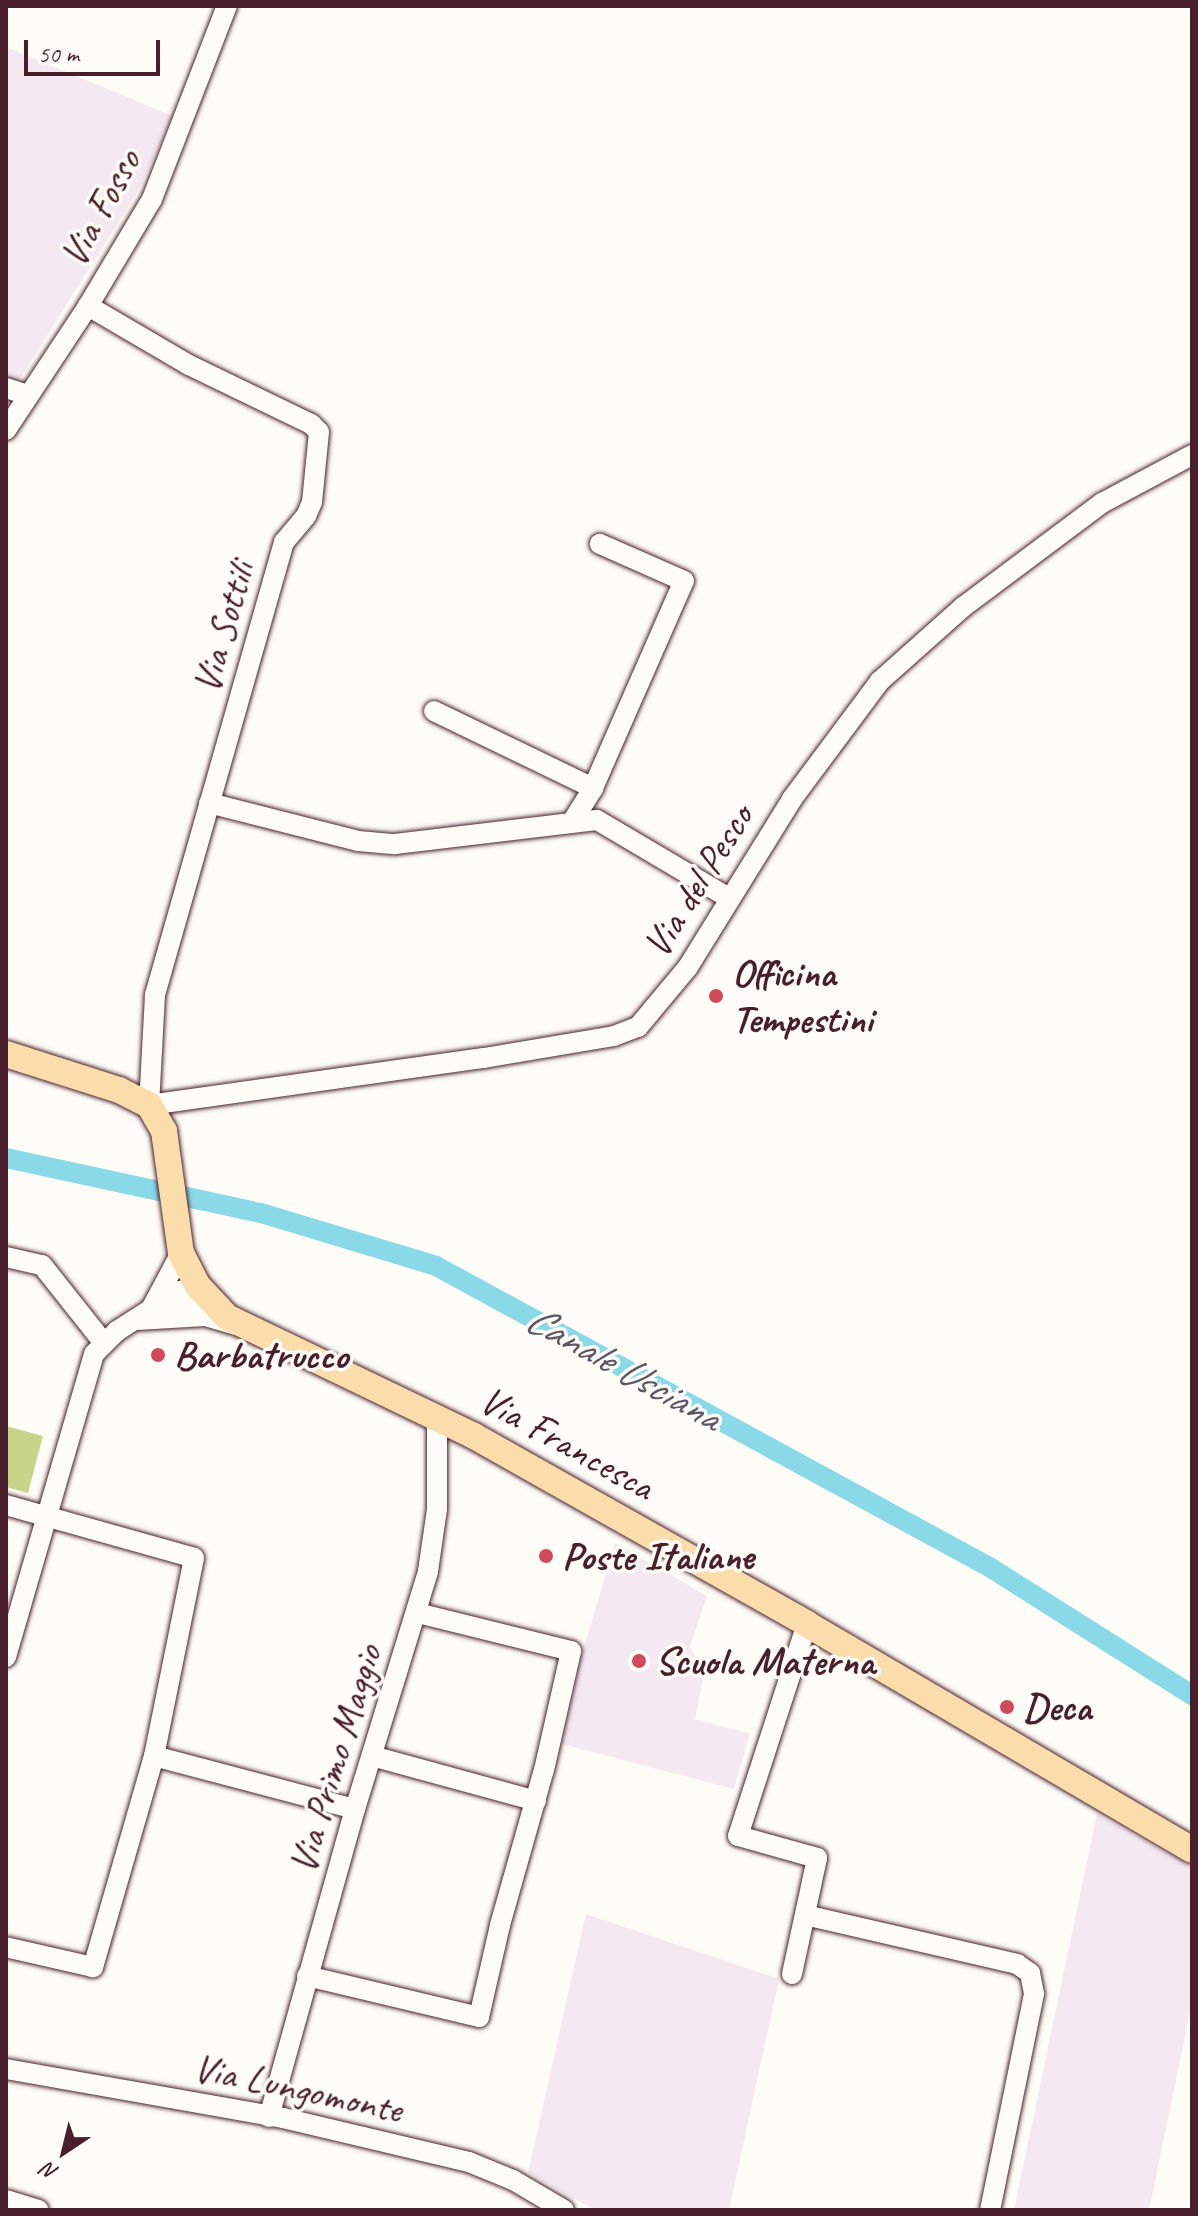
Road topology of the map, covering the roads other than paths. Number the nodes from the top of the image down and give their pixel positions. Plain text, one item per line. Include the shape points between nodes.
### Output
1 (227, 6) edge
2 (88, 306) junction
3 (6, 388) edge
4 (28, 395) junction
5 (6, 430) edge
6 (1192, 455) edge
7 (600, 544) dead end
8 (434, 711) dead end
9 (593, 788) junction
10 (209, 803) junction
11 (572, 822) junction
12 (729, 898) junction
13 (6, 1054) edge
14 (149, 1105) junction
15 (181, 1253) junction
16 (6, 1257) edge
17 (198, 1286) junction
18 (151, 1316) junction
19 (242, 1327) junction
20 (103, 1342) junction
21 (437, 1417) junction
22 (6, 1505) edge
23 (45, 1516) junction
24 (418, 1613) junction
25 (807, 1624) junction
26 (6, 1657) edge
27 (154, 1756) junction
28 (372, 1756) junction
29 (536, 1801) junction
30 (355, 1809) junction
31 (1192, 1850) edge
32 (805, 1915) junction
33 (6, 1947) edge
34 (792, 1974) dead end
35 (307, 1976) junction
36 (6, 2069) edge
37 (276, 2118) junction
38 (6, 2200) edge
39 (39, 2210) edge
40 (564, 2210) edge
41 (990, 2210) edge

1 - 2 street, Via Fosso via 152,199
2 - 4 street, Via Fosso
2 - 10 street, Via Sottili via 319,432 312,502 284,542
3 - 4 street
4 - 5 street, Via Fosso
6 - 12 street, Via del Pesco via 1102,503 963,607 880,681 792,799
7 - 9 street via 684,581
8 - 9 street
9 - 11 street
10 - 11 street via 358,841 395,844
10 - 14 street, Via Sottili via 155,995
11 - 12 street via 597,820
12 - 14 street, Via del Pesco via 669,994 638,1027 614,1036
13 - 14 main road via 119,1090
14 - 15 main road, Via Francesca via 164,1131
15 - 17 main road, Via Francesca
15 - 18 street
16 - 20 street via 42,1265
17 - 18 street via 181,1291
17 - 19 main road, Via Francesca via 219,1312
18 - 19 street via 205,1316
18 - 20 street
19 - 21 main road, Via Francesca
20 - 23 street via 94,1354
21 - 24 street, Via Primo Maggio via 435,1525
21 - 25 main road, Via Francesca
22 - 23 street
23 - 26 street
23 - 27 street via 194,1558
24 - 28 street, Via Primo Maggio
24 - 29 street via 571,1651
25 - 31 main road, Via Francesca
25 - 32 street via 738,1836 817,1858
27 - 30 street
27 - 33 street via 93,1967
28 - 29 street
28 - 30 street, Via Primo Maggio
29 - 35 street via 479,2017
30 - 35 street, Via Primo Maggio
32 - 34 street
32 - 41 street via 1017,1964 1032,1977 1034,1994
35 - 37 street, Via Primo Maggio
36 - 37 street, Via Lungomonte
37 - 40 street, Via Lungomonte via 469,2162
38 - 39 street

